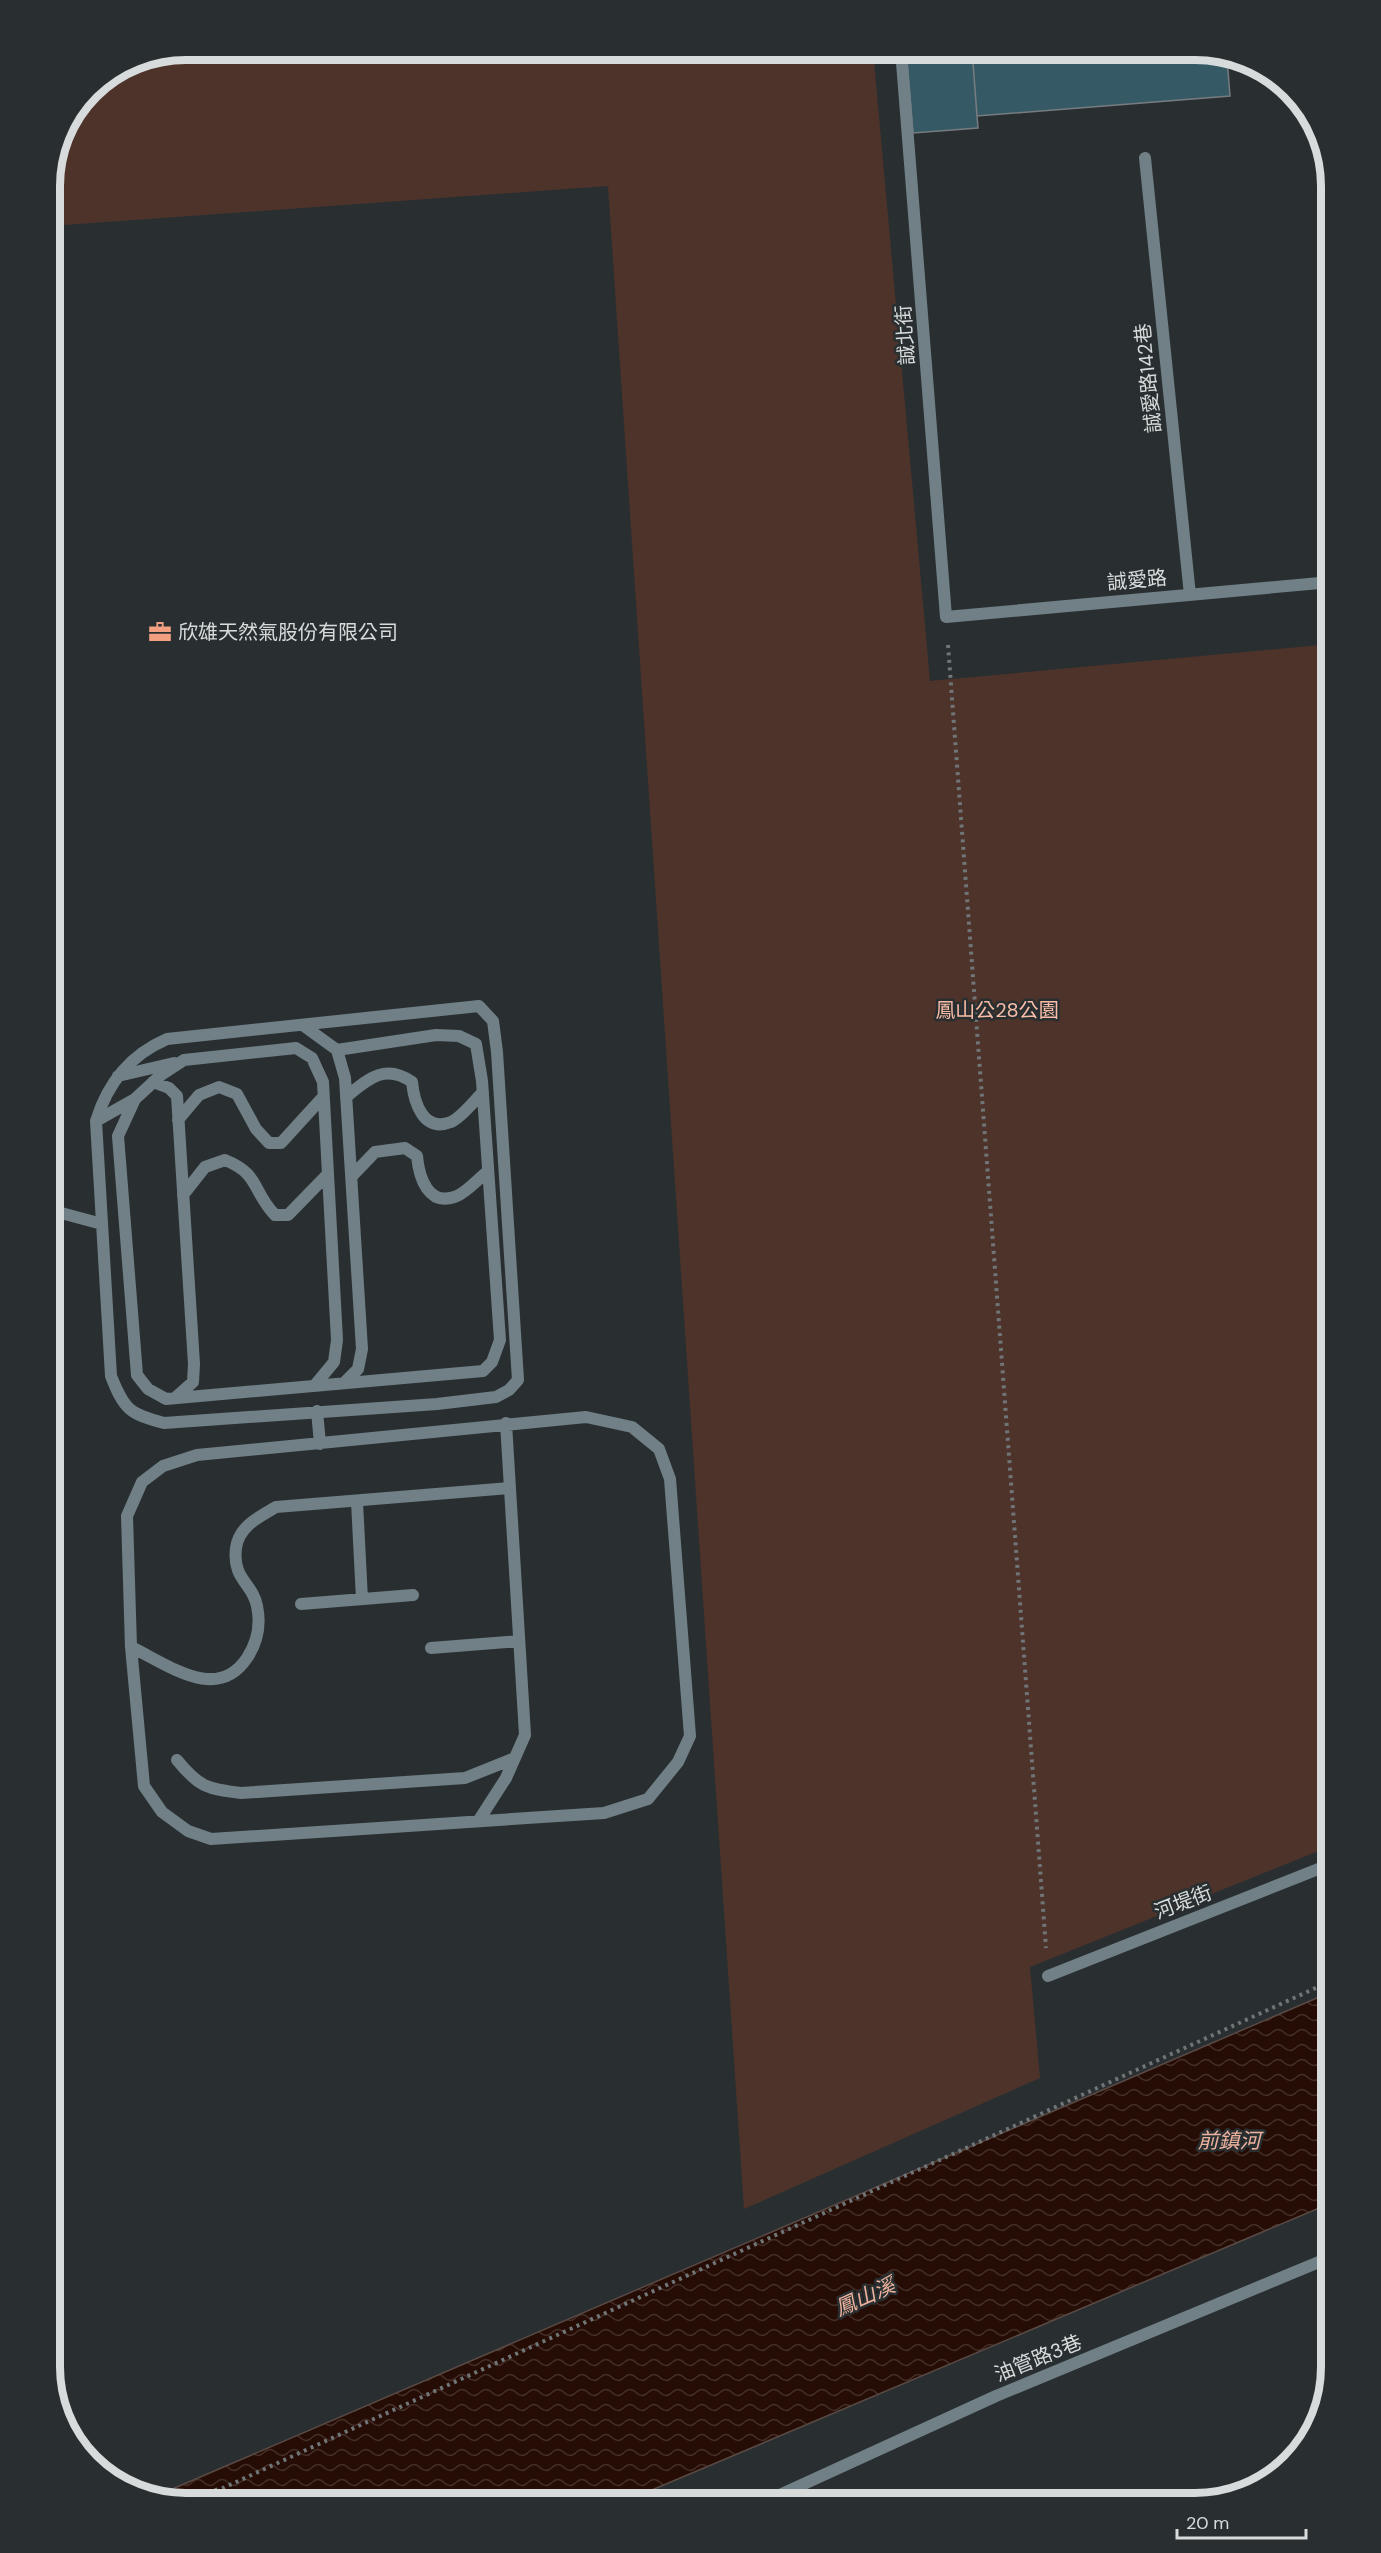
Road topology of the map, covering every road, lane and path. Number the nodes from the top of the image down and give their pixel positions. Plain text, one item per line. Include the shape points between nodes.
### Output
1 (902, 60) edge
2 (1145, 158) dead end
3 (1321, 583) edge
4 (1190, 595) junction
5 (946, 617) junction
6 (304, 1026) junction
7 (337, 1050) junction
8 (184, 1060) junction
9 (118, 1076) junction
10 (153, 1083) junction
11 (483, 1092) junction
12 (323, 1097) junction
13 (346, 1097) junction
14 (135, 1099) junction
15 (178, 1120) junction
16 (96, 1121) junction
17 (487, 1172) junction
18 (327, 1175) junction
19 (352, 1176) junction
20 (183, 1195) junction
21 (60, 1213) edge
22 (102, 1224) junction
23 (345, 1382) junction
24 (315, 1385) junction
25 (175, 1398) junction
26 (317, 1411) junction
27 (506, 1423) junction
28 (320, 1444) junction
29 (510, 1488) junction
30 (357, 1502) junction
31 (413, 1595) dead end
32 (363, 1599) junction
33 (301, 1604) dead end
34 (519, 1641) junction
35 (131, 1647) junction
36 (431, 1648) dead end
37 (515, 1758) junction
38 (177, 1760) dead end
39 (479, 1820) junction
40 (1321, 1868) edge
41 (1048, 1976) joint
42 (1321, 1986) edge
43 (1321, 2262) edge
44 (203, 2493) edge
45 (784, 2493) edge

1 - 5 street, 誠北街
2 - 4 street, 誠愛路142巷
3 - 4 street, 誠愛路
4 - 5 street, 誠愛路
5 - 41 path
6 - 7 street
6 - 9 street via 167,1039 145,1048
6 - 26 street via 479,1006 493,1021 518,1369 518,1380 496,1397
7 - 11 street via 436,1035 459,1036 476,1044
7 - 13 street
8 - 9 street
8 - 10 street
8 - 12 street via 296,1048 312,1058 322,1082
9 - 16 street
10 - 14 street
10 - 15 street via 169,1088 177,1096
11 - 13 street via 453,1121 440,1124 427,1120 418,1110 412,1082 400,1074 370,1078
11 - 17 street
12 - 15 street via 281,1143 269,1143 256,1130 237,1094 219,1087 199,1095
12 - 18 street
13 - 19 street
14 - 16 street
14 - 25 street via 118,1136 137,1375 148,1389 166,1399
15 - 20 street
16 - 22 street
17 - 19 street via 458,1195 446,1199 423,1184 417,1156 405,1148 375,1152
17 - 23 street via 500,1340 492,1362 483,1371
18 - 20 street via 288,1215 275,1215 262,1202 243,1167 225,1160 205,1167
18 - 24 street via 337,1340 334,1362
19 - 23 street via 362,1349 358,1369
20 - 25 street via 194,1364 193,1382
21 - 22 street
22 - 26 street via 111,1376 120,1398 136,1416 164,1423
23 - 24 street
24 - 25 street
26 - 28 street
27 - 28 street
27 - 29 street
27 - 39 street via 586,1417 632,1427 659,1449 670,1479 690,1736 678,1762 648,1799 604,1813
28 - 35 street via 197,1455 163,1466 142,1482 127,1516
29 - 30 street
29 - 34 street
30 - 32 street
30 - 35 street via 276,1507 247,1524 236,1546 237,1572 257,1605 257,1644 238,1672 218,1681 192,1677
31 - 32 street
32 - 33 street
34 - 36 street
34 - 37 street via 525,1735
35 - 39 street via 144,1786 162,1812 188,1831 211,1839
37 - 38 street via 465,1778 241,1793 210,1790
37 - 39 street
40 - 41 street, 河堤街
42 - 44 path via 223,2488
43 - 45 street, 油管路3巷 via 996,2396

